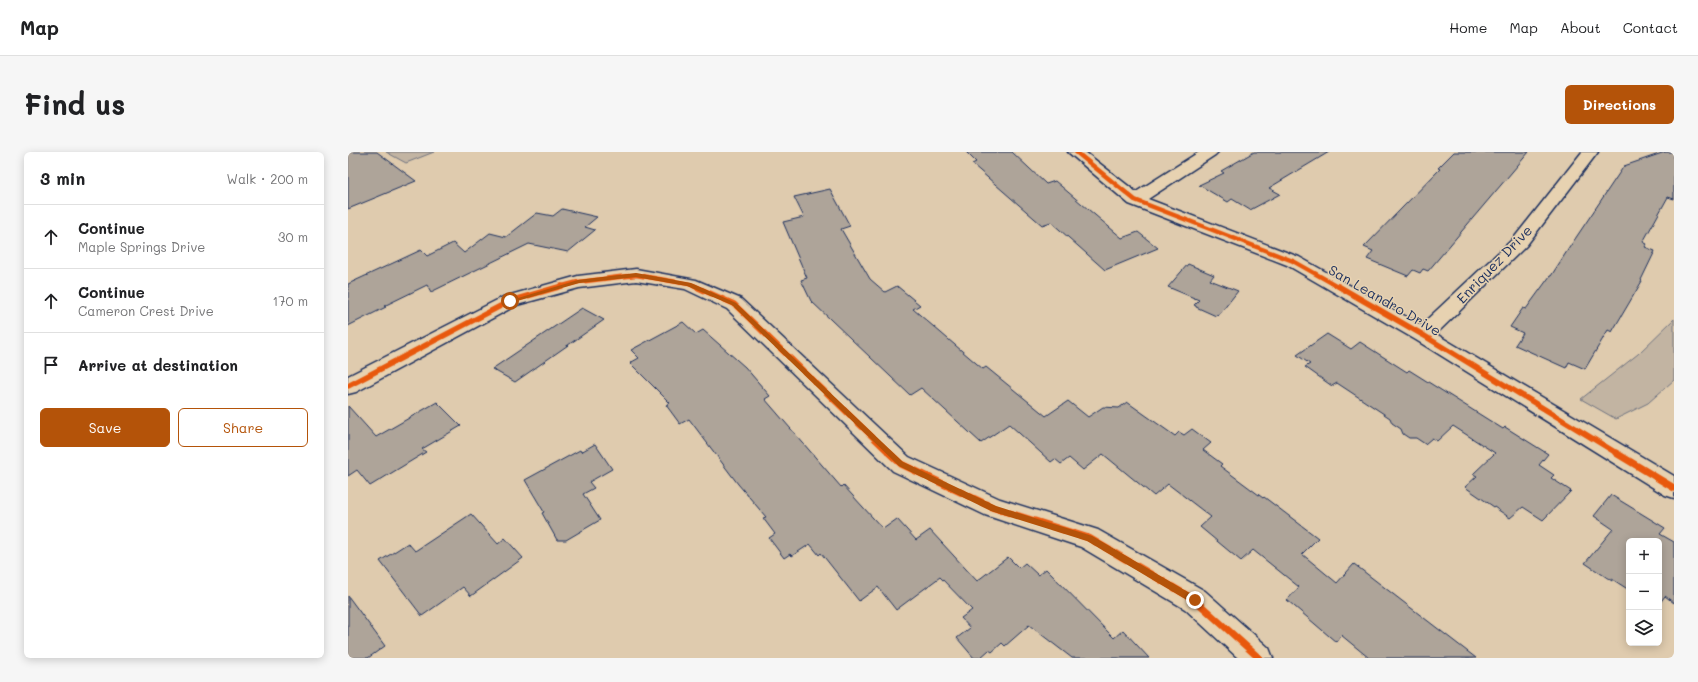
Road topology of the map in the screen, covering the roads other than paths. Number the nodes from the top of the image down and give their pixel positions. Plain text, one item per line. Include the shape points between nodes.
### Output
1 (1076, 152) edge
2 (1210, 152) edge
3 (1590, 152) edge
4 (1135, 200) junction
5 (1423, 335) junction
6 (348, 386) edge
7 (1674, 488) edge
8 (1259, 658) edge

1 - 4 street, San Leandro Drive
2 - 4 street
3 - 5 street, Enriquez Drive via 1520,242
4 - 5 street, San Leandro Drive via 1293,261
5 - 7 street, San Leandro Drive
6 - 8 street via 510,301 578,282 636,275 689,284 734,304 901,464 994,508 1089,538 1195,600

